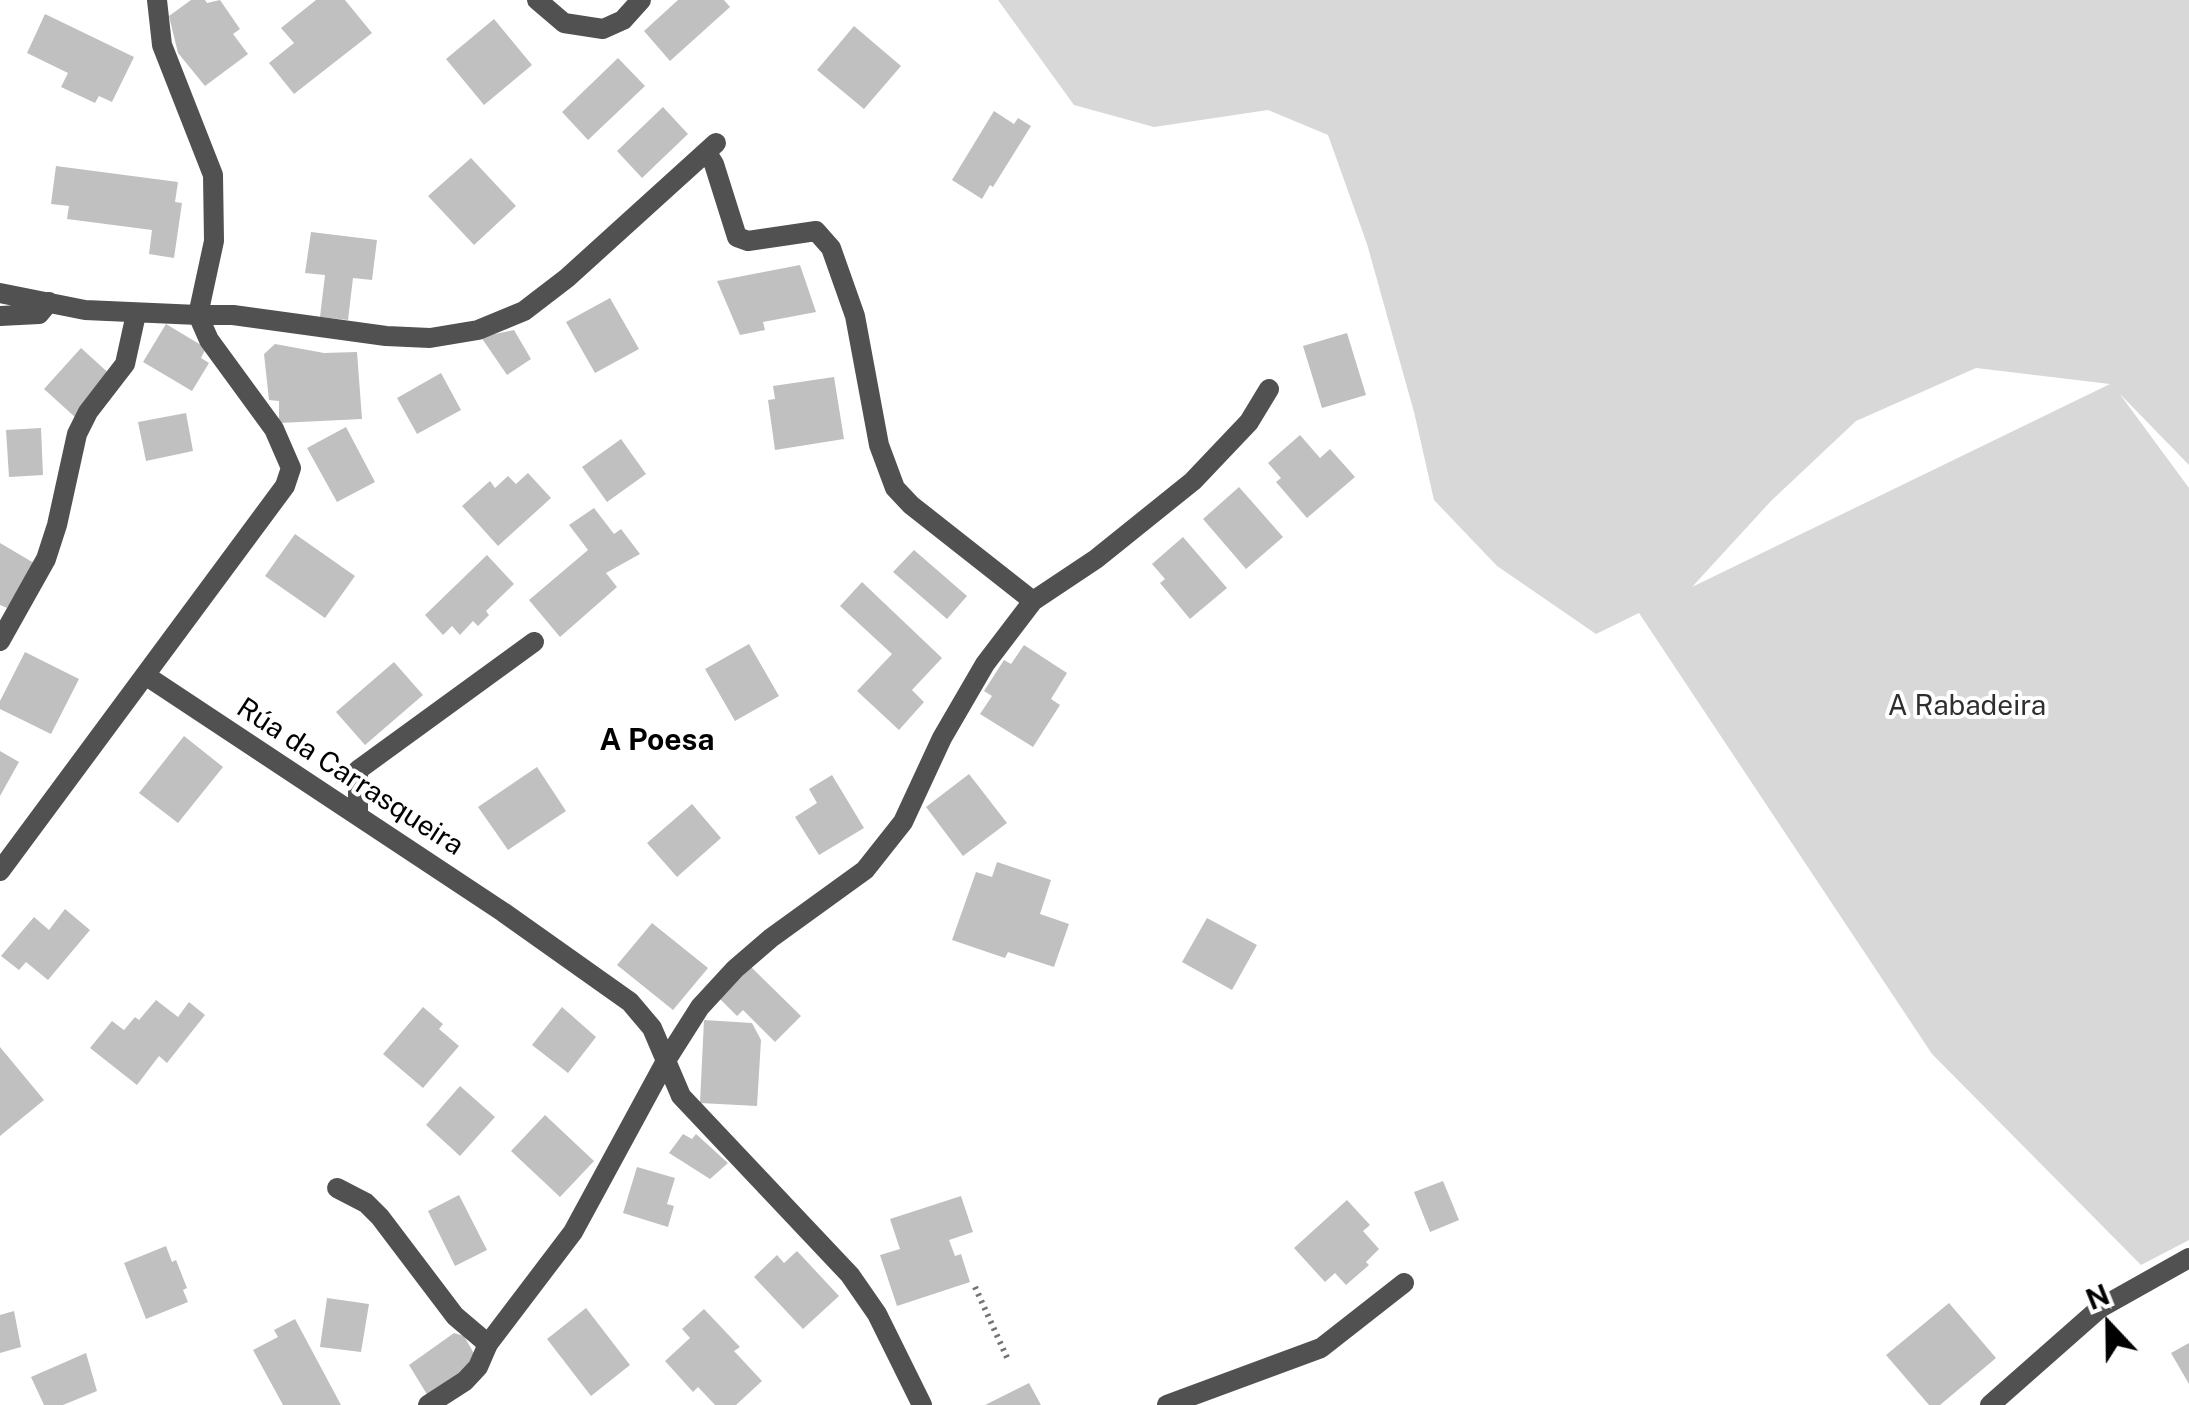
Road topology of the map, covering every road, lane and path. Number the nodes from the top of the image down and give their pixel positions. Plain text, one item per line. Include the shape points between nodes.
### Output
1 (157, 0) edge
2 (537, 0) edge
3 (641, 0) edge
4 (0, 293) edge
5 (49, 302) junction
6 (136, 314) junction
7 (198, 315) junction
8 (0, 316) edge
9 (1269, 388) dead end
10 (1033, 601) junction
11 (0, 641) edge
12 (534, 642) dead end
13 (145, 675) junction
14 (358, 816) junction
15 (0, 871) edge
16 (667, 1059) junction
17 (337, 1188) dead end
18 (2189, 1258) edge
19 (1404, 1283) dead end
20 (975, 1288) dead end
21 (488, 1344) junction
22 (1009, 1362) dead end
23 (428, 1405) edge
24 (922, 1405) edge
25 (1166, 1405) edge
26 (1990, 1405) edge

1 - 7 street via 162,45 213,175 214,241
2 - 3 street via 564,23 603,29
4 - 5 street
5 - 6 street
5 - 8 street via 39,314
6 - 7 street
6 - 11 street via 125,364 76,434 46,559
7 - 10 street via 386,336 478,330 524,310 567,278 711,148 737,237 816,231 831,248 855,316 879,445 896,488
7 - 13 street via 274,428 291,468
9 - 10 street via 1194,481
10 - 16 street via 985,664 903,822 865,870 735,970 700,1007
12 - 14 street via 358,770
13 - 14 street, Rúa da Carrasqueira
13 - 15 street
14 - 16 street, Rúa da Carrasqueira via 630,1002
16 - 21 street via 573,1232
16 - 24 street, Rúa da Carrasqueira via 682,1096 850,1275
17 - 21 street via 380,1217 455,1316
18 - 26 street via 2100,1308
19 - 25 street via 1321,1348
20 - 22 path
21 - 23 street via 478,1368

